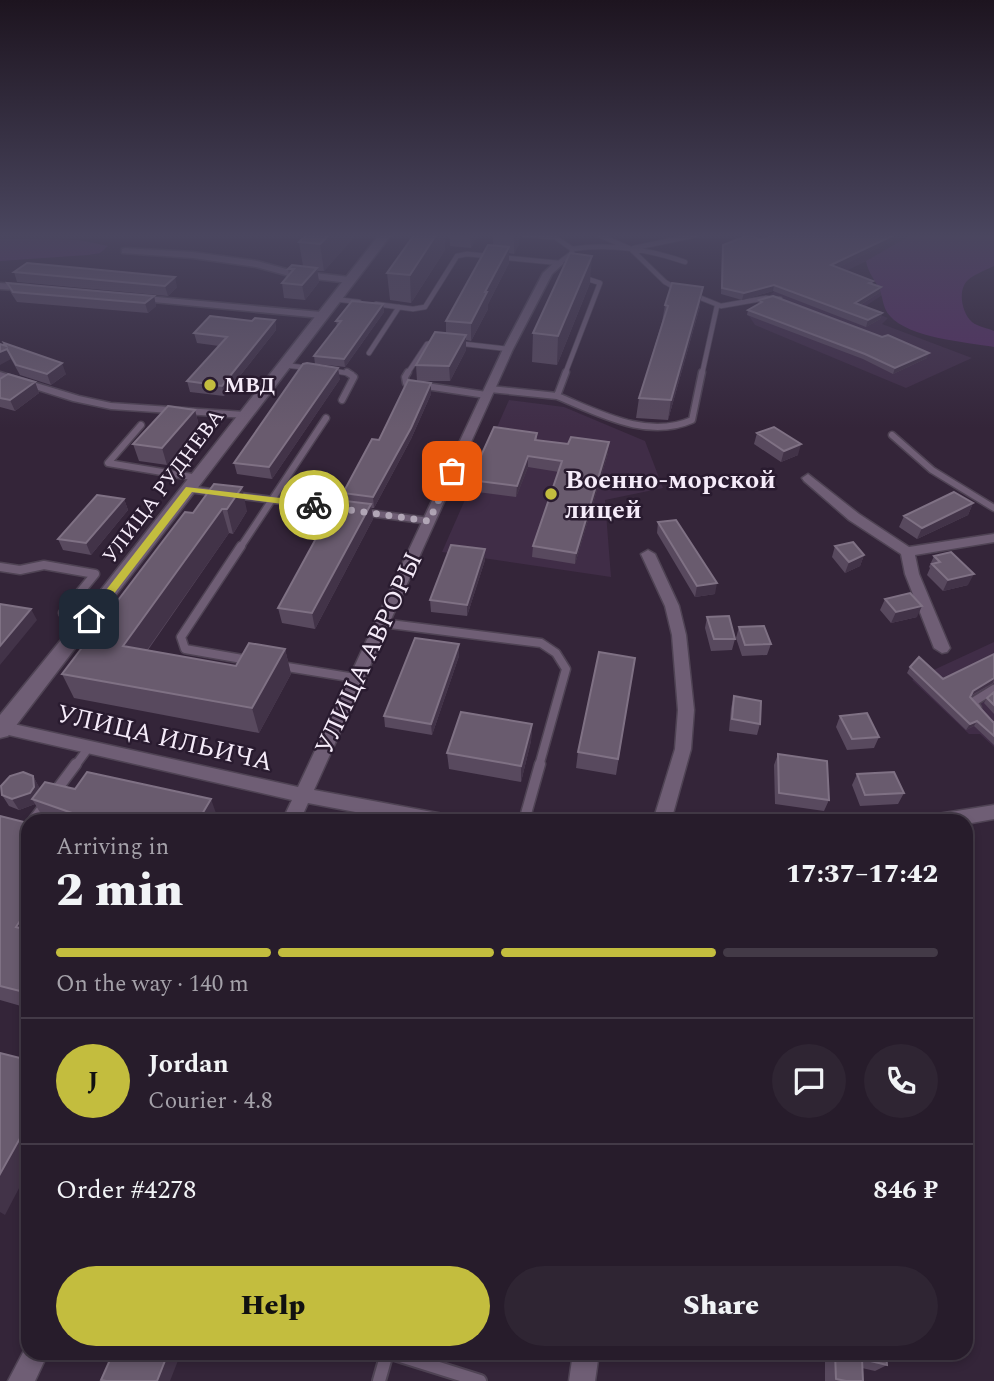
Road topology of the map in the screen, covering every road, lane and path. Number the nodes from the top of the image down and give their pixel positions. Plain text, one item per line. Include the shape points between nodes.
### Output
1 (152, 299) edge
2 (333, 299) edge
3 (337, 299) edge
4 (430, 299) edge
5 (538, 299) edge
6 (594, 299) edge
7 (708, 299) edge
8 (758, 299) edge
9 (717, 306) junction
10 (399, 307) junction
11 (321, 315) junction
12 (439, 341) edge
13 (453, 343) edge
14 (508, 349) junction
15 (369, 353) dead end
16 (283, 365) junction
17 (0, 374) edge
18 (488, 392) junction
19 (556, 396) junction
20 (342, 400) dead end
21 (245, 415) junction
22 (326, 418) dead end
23 (141, 425) dead end
24 (892, 435) dead end
25 (808, 478) dead end
26 (194, 484) junction
27 (272, 499) junction
28 (994, 508) edge
29 (429, 521) junction
30 (994, 538) edge
31 (907, 552) junction
32 (648, 554) dead end
33 (0, 567) edge
34 (89, 619) junction
35 (382, 623) junction
36 (942, 648) dead end
37 (263, 663) edge
38 (276, 665) edge
39 (355, 678) junction
40 (994, 690) edge
41 (987, 717) edge
42 (1, 728) edge
43 (89, 747) junction
44 (303, 795) junction
45 (994, 812) edge
46 (38, 814) edge
47 (294, 814) edge
48 (405, 814) edge
49 (526, 814) edge
50 (664, 814) edge
51 (973, 815) edge
52 (32, 1360) edge
53 (386, 1360) edge
54 (412, 1360) edge
55 (585, 1360) edge
56 (21, 1381) edge
57 (379, 1381) edge
58 (480, 1381) edge
59 (582, 1381) edge

1 - 11 street
2 - 11 main road, УЛИЦА РУДНЕВА
3 - 10 lane
4 - 10 lane via 425,307
5 - 14 street, УЛИЦА АВРОРЫ
6 - 19 lane
7 - 9 lane
8 - 9 lane
9 - 19 lane via 692,420 680,428 634,425
10 - 15 lane
11 - 16 main road, УЛИЦА РУДНЕВА
12 - 18 lane via 427,344 405,377 407,383
13 - 14 lane
14 - 18 street, УЛИЦА АВРОРЫ
16 - 20 lane via 351,373 354,377
16 - 21 main road, УЛИЦА РУДНЕВА
17 - 21 street via 111,406
18 - 19 lane
18 - 29 street, УЛИЦА АВРОРЫ
21 - 26 main road, УЛИЦА РУДНЕВА
22 - 27 lane
23 - 26 lane via 108,463
24 - 28 lane via 932,470
25 - 31 street via 847,512
26 - 27 lane
26 - 34 main road, УЛИЦА РУДНЕВА
27 - 29 lane
27 - 37 lane via 181,637 185,649
29 - 35 street, УЛИЦА АВРОРЫ
30 - 31 street
31 - 36 street
32 - 50 street via 672,606 687,710 683,749
33 - 34 lane via 20,570 44,565 95,574 63,613
34 - 42 main road, УЛИЦА РУДНЕВА
35 - 39 street, УЛИЦА АВРОРЫ
35 - 49 lane via 541,643 561,657 566,669
38 - 39 lane
39 - 44 street, УЛИЦА АВРОРЫ
40 - 41 lane via 973,702
42 - 43 street, УЛИЦА ИЛЬИЧА
43 - 44 street, УЛИЦА ИЛЬИЧА
43 - 46 lane
44 - 47 street, УЛИЦА АВРОРЫ
44 - 48 street, УЛИЦА ИЛЬИЧА
45 - 51 street
52 - 56 street
53 - 57 lane
54 - 58 lane
55 - 59 street

